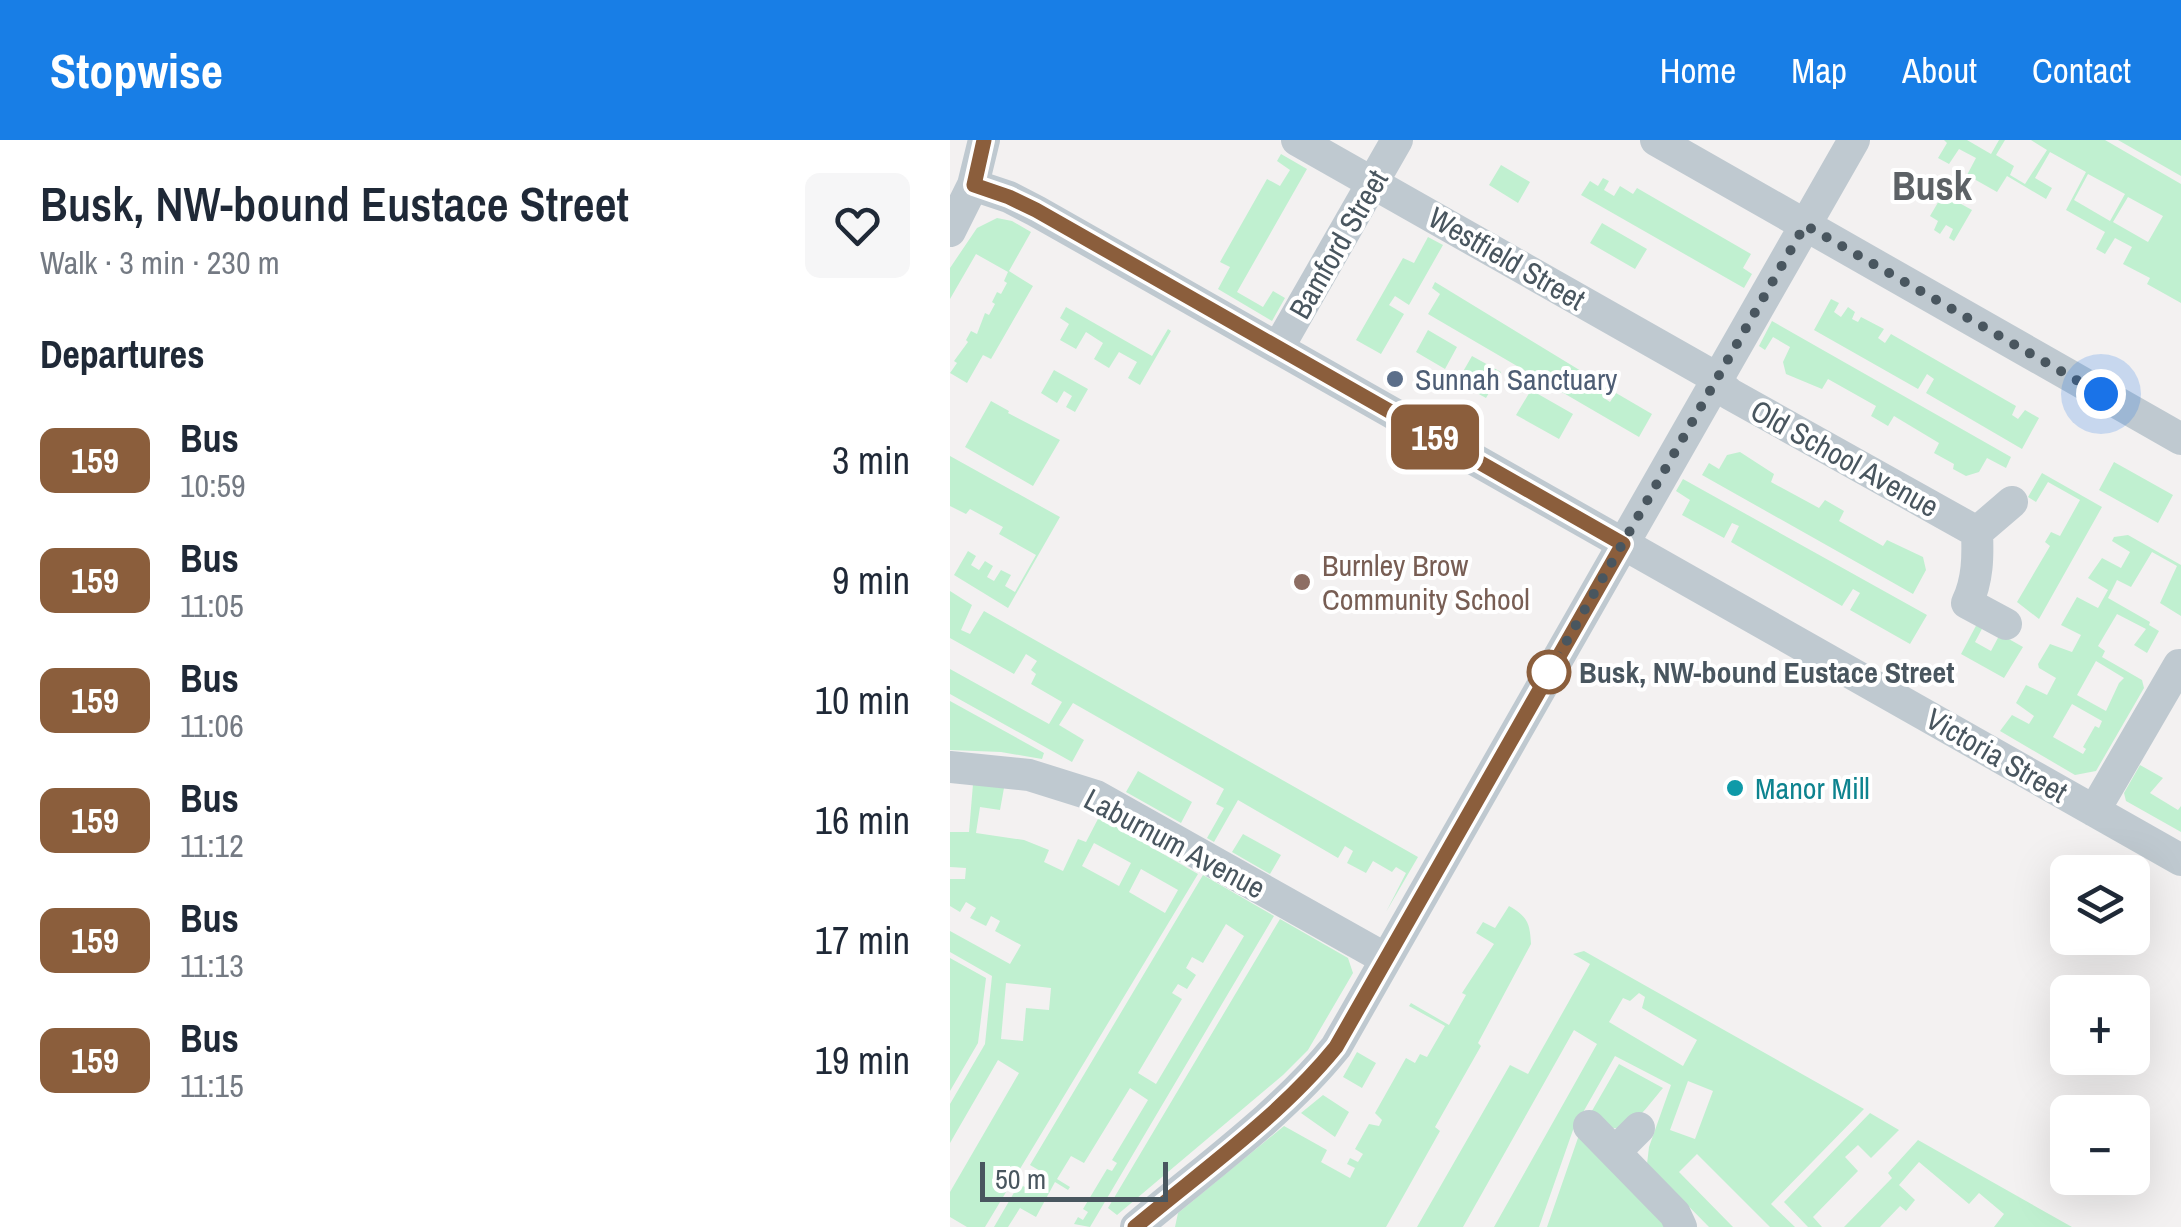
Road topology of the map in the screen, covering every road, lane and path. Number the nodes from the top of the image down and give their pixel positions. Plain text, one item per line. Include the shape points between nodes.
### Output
1 (984, 140) edge
2 (1296, 140) edge
3 (1396, 140) edge
4 (1656, 140) edge
5 (1854, 140) edge
6 (1372, 183) junction
7 (974, 185) junction
8 (1805, 225) junction
9 (950, 230) edge
10 (1278, 348) junction
11 (1716, 380) junction
12 (2181, 440) edge
13 (2012, 502) dead end
14 (1976, 532) junction
15 (1623, 544) junction
16 (2006, 624) dead end
17 (2179, 665) edge
18 (950, 767) edge
19 (2094, 811) junction
20 (2181, 860) edge
21 (1386, 960) junction
22 (1588, 1126) dead end
23 (1638, 1128) dead end
24 (1616, 1152) junction
25 (1141, 1225) edge
26 (1681, 1227) edge

1 - 7 street
2 - 6 street, Westfield Street
3 - 6 street, Bamford Street
4 - 8 street
5 - 8 street
6 - 10 street, Bamford Street
6 - 11 street, Westfield Street
7 - 9 street
7 - 10 street, Victoria Street via 1036,210
8 - 11 street
8 - 12 street
10 - 15 street, Victoria Street
11 - 14 street, Old School Avenue via 1730,394
11 - 15 street
13 - 14 street
14 - 16 street via 1976,573 1967,603
15 - 19 street, Victoria Street
15 - 21 street
17 - 19 street
18 - 21 street, Laburnum Avenue via 1029,774 1096,796
19 - 20 street, Victoria Street
21 - 25 street via 1316,1071
22 - 24 street
23 - 24 street
24 - 26 street

